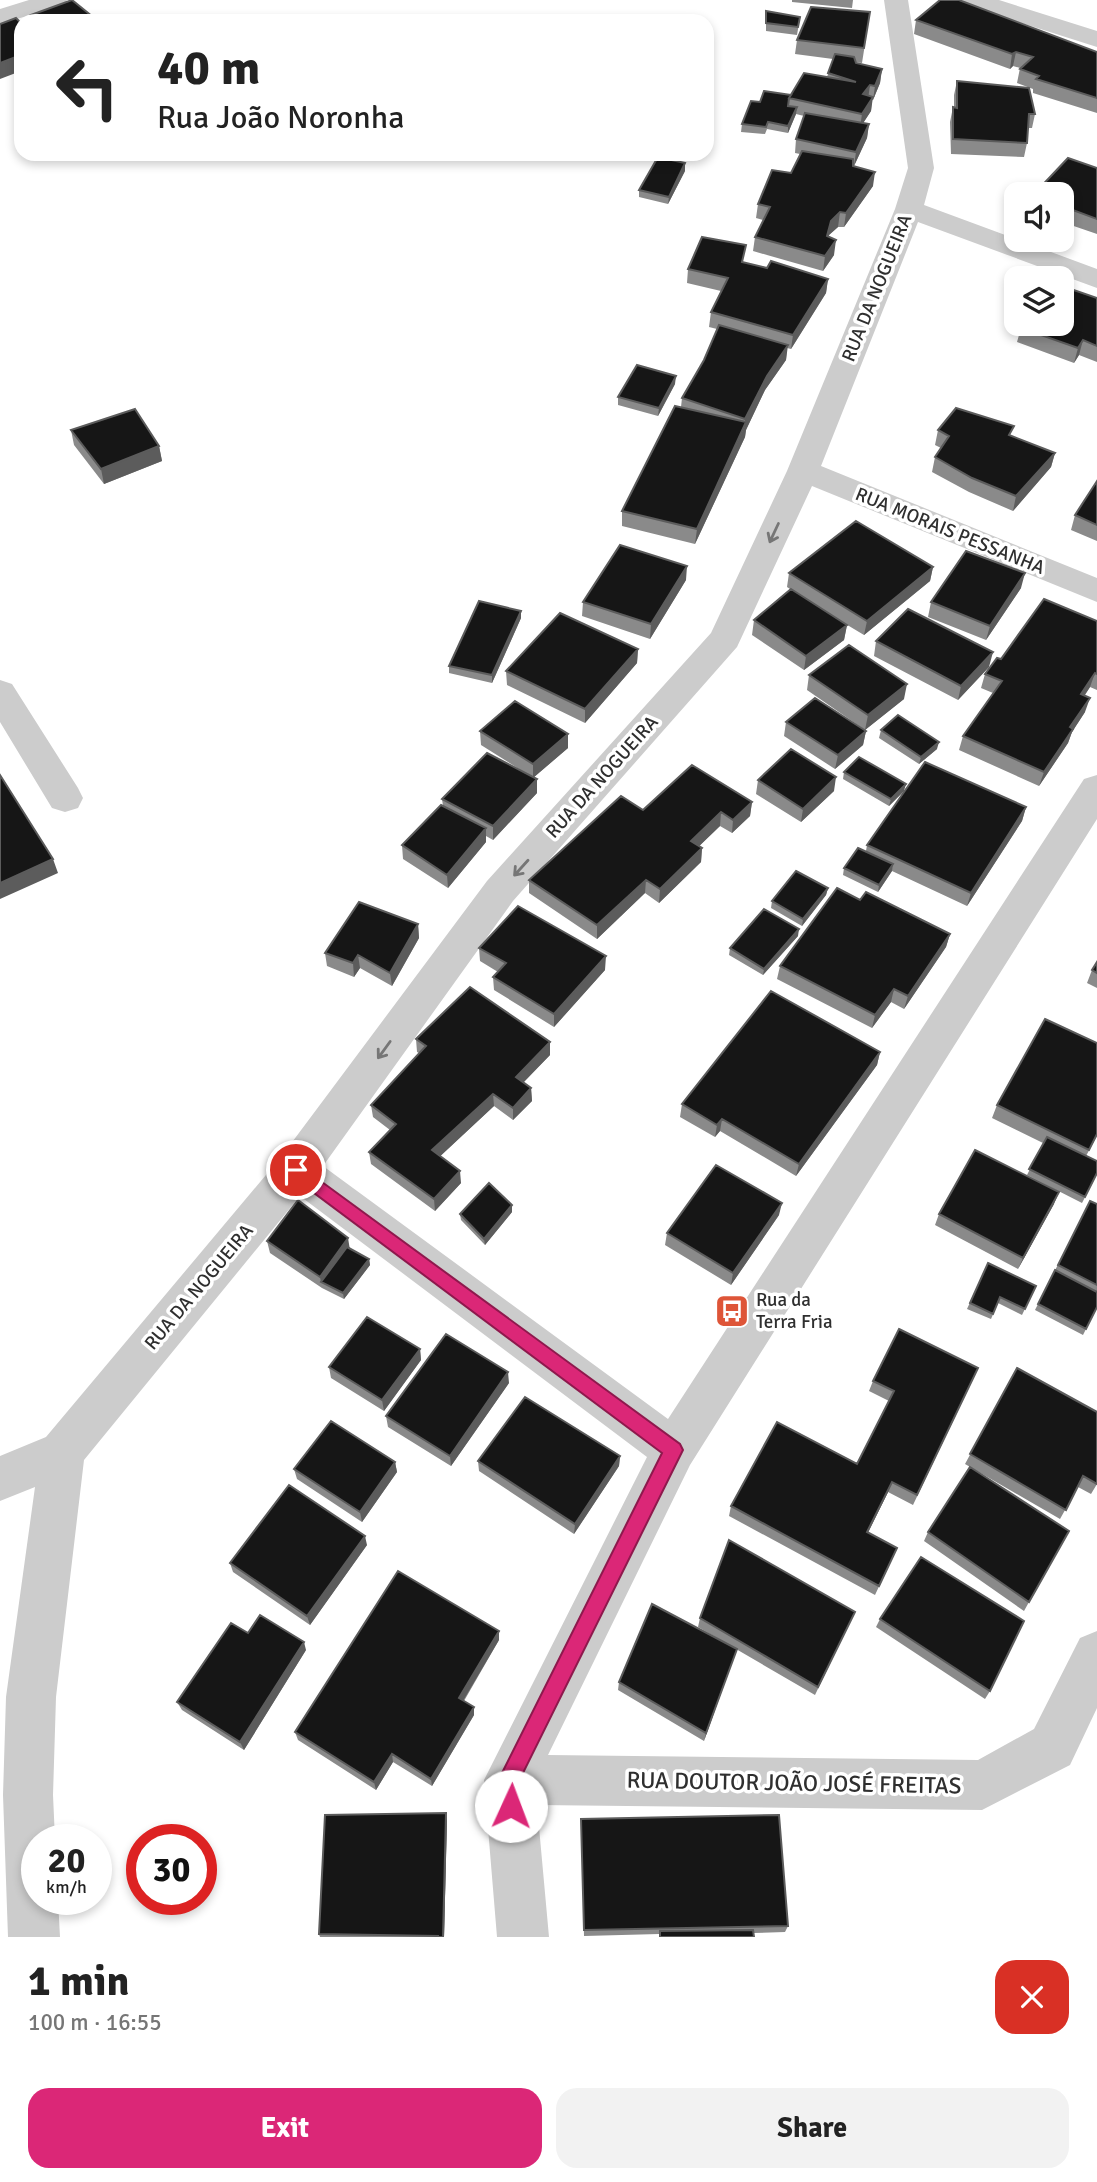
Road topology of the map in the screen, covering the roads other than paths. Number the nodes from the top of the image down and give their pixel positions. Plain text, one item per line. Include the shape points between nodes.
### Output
1 (55, 0) edge
2 (896, 0) edge
3 (974, 0) edge
4 (0, 17) edge
5 (1097, 39) edge
6 (909, 209) junction
7 (1097, 279) edge
8 (803, 471) junction
9 (1097, 591) edge
10 (0, 693) edge
11 (1097, 789) edge
12 (65, 798) dead end
13 (296, 1170) junction
14 (674, 1450) junction
15 (62, 1451) junction
16 (0, 1479) edge
17 (1097, 1655) edge
18 (509, 1780) junction
19 (34, 1937) edge
20 (523, 1937) edge

1 - 4 street
2 - 6 street, RUA DA NOGUEIRA via 921,168
3 - 5 street
6 - 7 street
6 - 8 street, RUA DA NOGUEIRA
8 - 9 street, RUA MORAIS PESSANHA
8 -> 13 street, RUA DA NOGUEIRA via 725,639 500,891
10 - 12 street
11 - 14 street
13 - 14 street
13 - 15 street, RUA DA NOGUEIRA
14 - 18 street
15 - 16 street, RUA DA NOGUEIRA
15 - 19 street via 31,1697 28,1795
17 - 18 street, RUA DOUTOR JOÃO JOSÉ FREITAS via 1052,1747 982,1785
18 - 20 street

